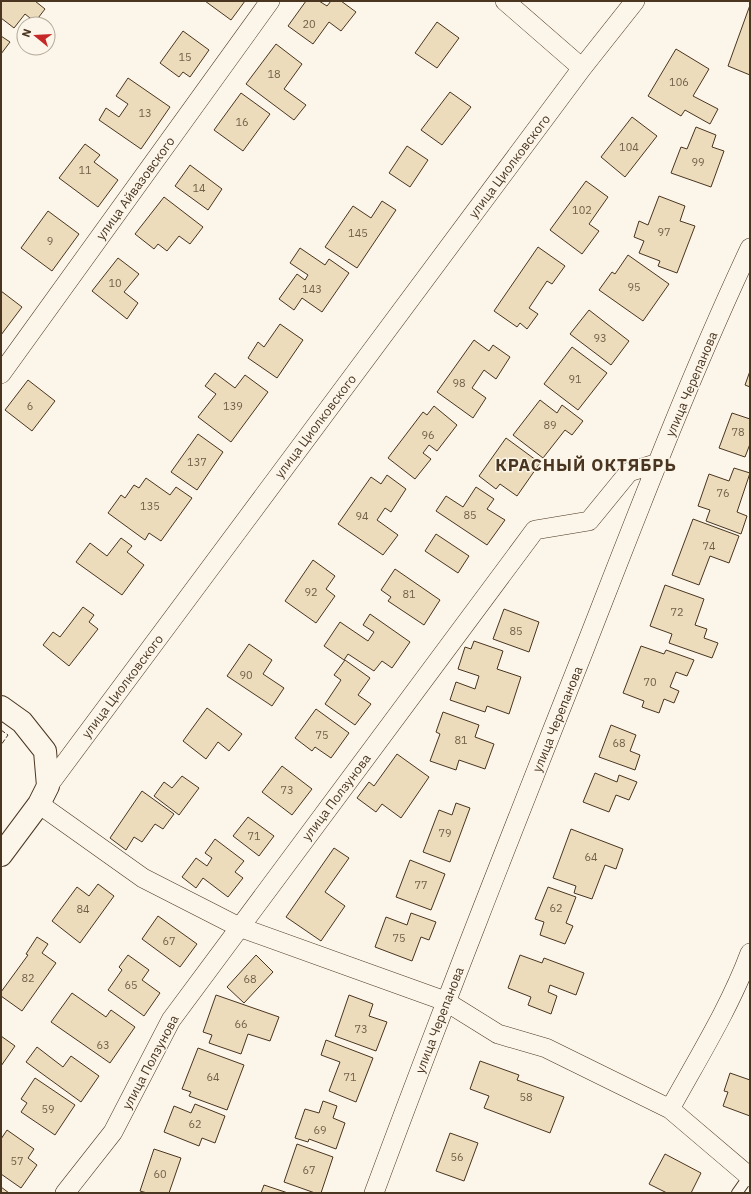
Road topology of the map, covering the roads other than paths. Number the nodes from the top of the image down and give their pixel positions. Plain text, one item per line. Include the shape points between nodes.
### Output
1 (270, 1) edge
2 (506, 1) edge
3 (635, 1) edge
4 (582, 68) junction
5 (750, 248) edge
6 (1, 374) edge
7 (658, 463) junction
8 (1, 707) edge
9 (44, 795) junction
10 (1, 855) edge
11 (239, 927) junction
12 (750, 953) edge
13 (445, 1001) junction
14 (670, 1109) junction
15 (750, 1177) edge
16 (65, 1193) edge
17 (374, 1193) edge
18 (738, 1193) edge

1 - 6 street, улица Айвазовского
2 - 4 street
3 - 4 street, улица Циолковского
4 - 9 street, улица Циолковского
5 - 7 street, улица Черепанова
7 - 11 street, улица Ползунова via 629,472 589,521 535,530
7 - 13 street, улица Черепанова
8 - 9 street via 22,722 45,751
9 - 10 street, улица Циолковского
9 - 11 street via 143,878
11 - 13 street
11 - 16 street, улица Ползунова via 171,1020 113,1132
12 - 14 street via 709,1039
13 - 14 street via 498,1034 546,1048
13 - 17 street, улица Черепанова
14 - 15 street
15 - 18 lane

